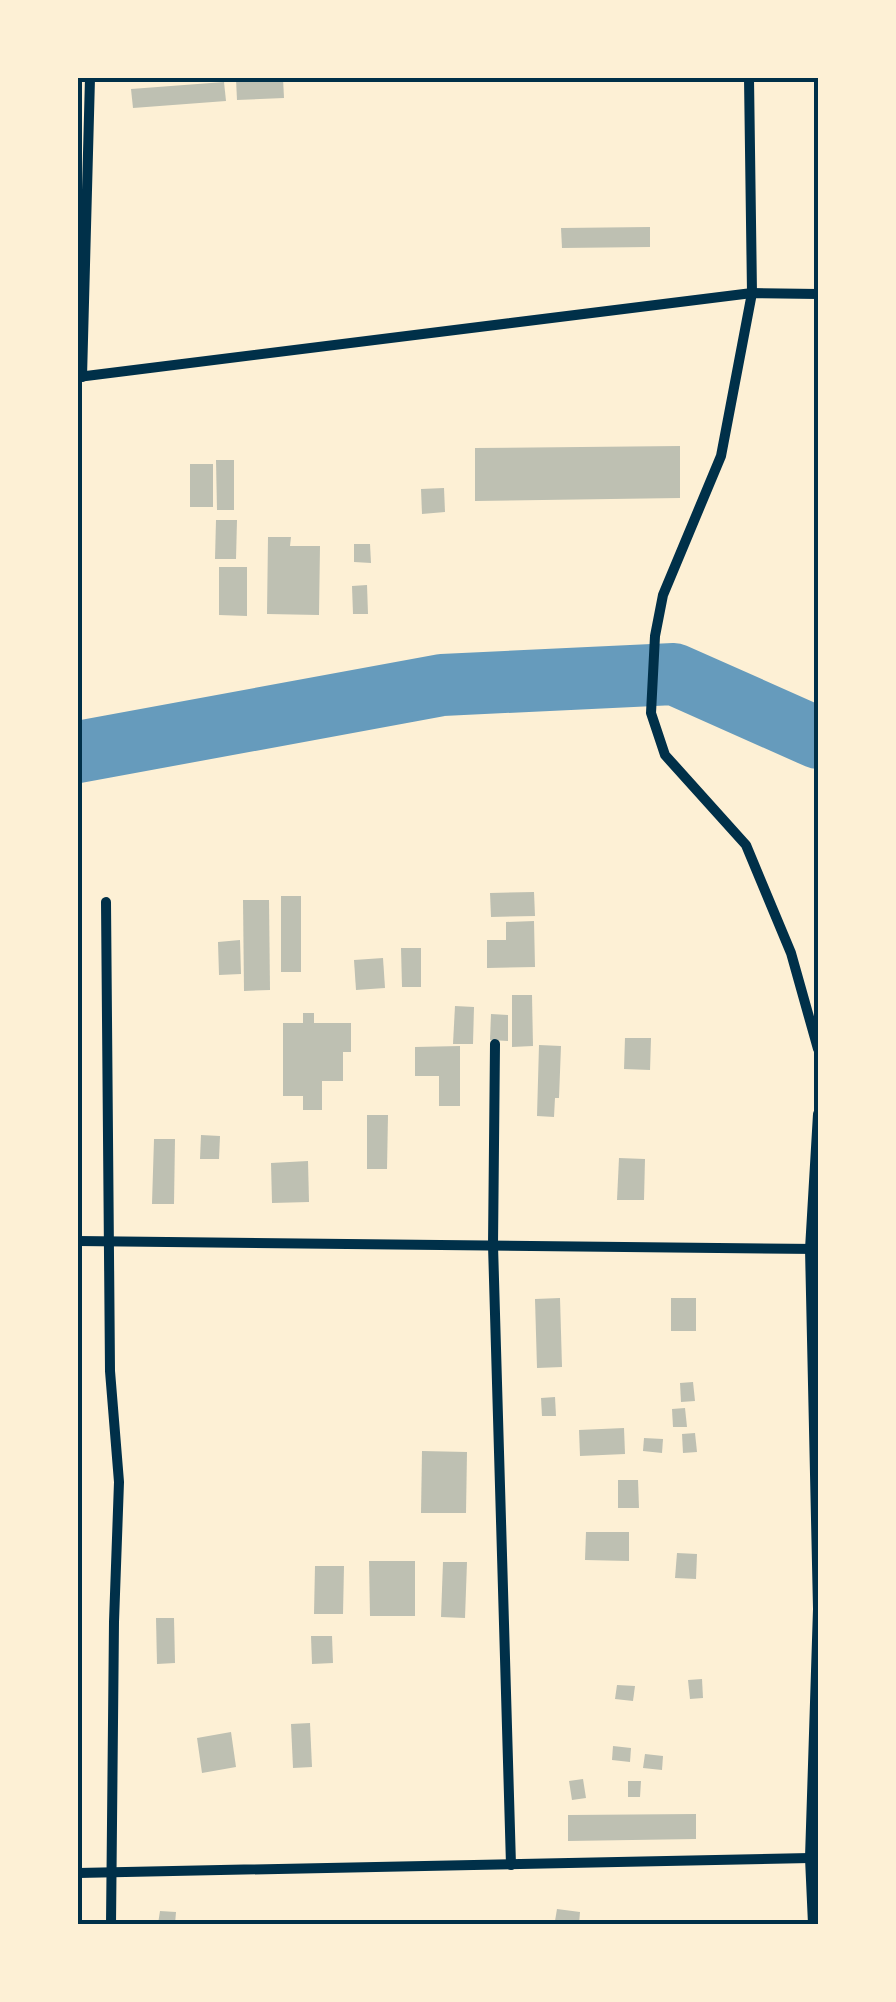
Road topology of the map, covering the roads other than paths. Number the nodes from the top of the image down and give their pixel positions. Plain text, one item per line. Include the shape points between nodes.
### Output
1 (90, 78) edge
2 (749, 78) edge
3 (752, 293) junction
4 (818, 294) edge
5 (80, 377) edge
6 (106, 902) dead end
7 (495, 1044) dead end
8 (818, 1049) edge
9 (818, 1114) edge
10 (78, 1241) edge
11 (108, 1241) junction
12 (493, 1245) junction
13 (814, 1249) edge
14 (810, 1858) junction
15 (511, 1865) junction
16 (109, 1872) junction
17 (78, 1873) edge
18 (110, 1924) edge
19 (814, 1924) edge

1 - 5 street
2 - 3 street
3 - 4 street
3 - 5 street
3 - 8 street via 721,456 663,595 651,713 665,755 746,845 791,953
6 - 11 street
7 - 12 street
9 - 13 street
10 - 11 street
11 - 12 street
11 - 16 street via 119,1482
12 - 13 street
12 - 15 street
13 - 14 street via 818,1608
14 - 15 street
14 - 19 street
15 - 16 street
16 - 17 street
16 - 18 street

